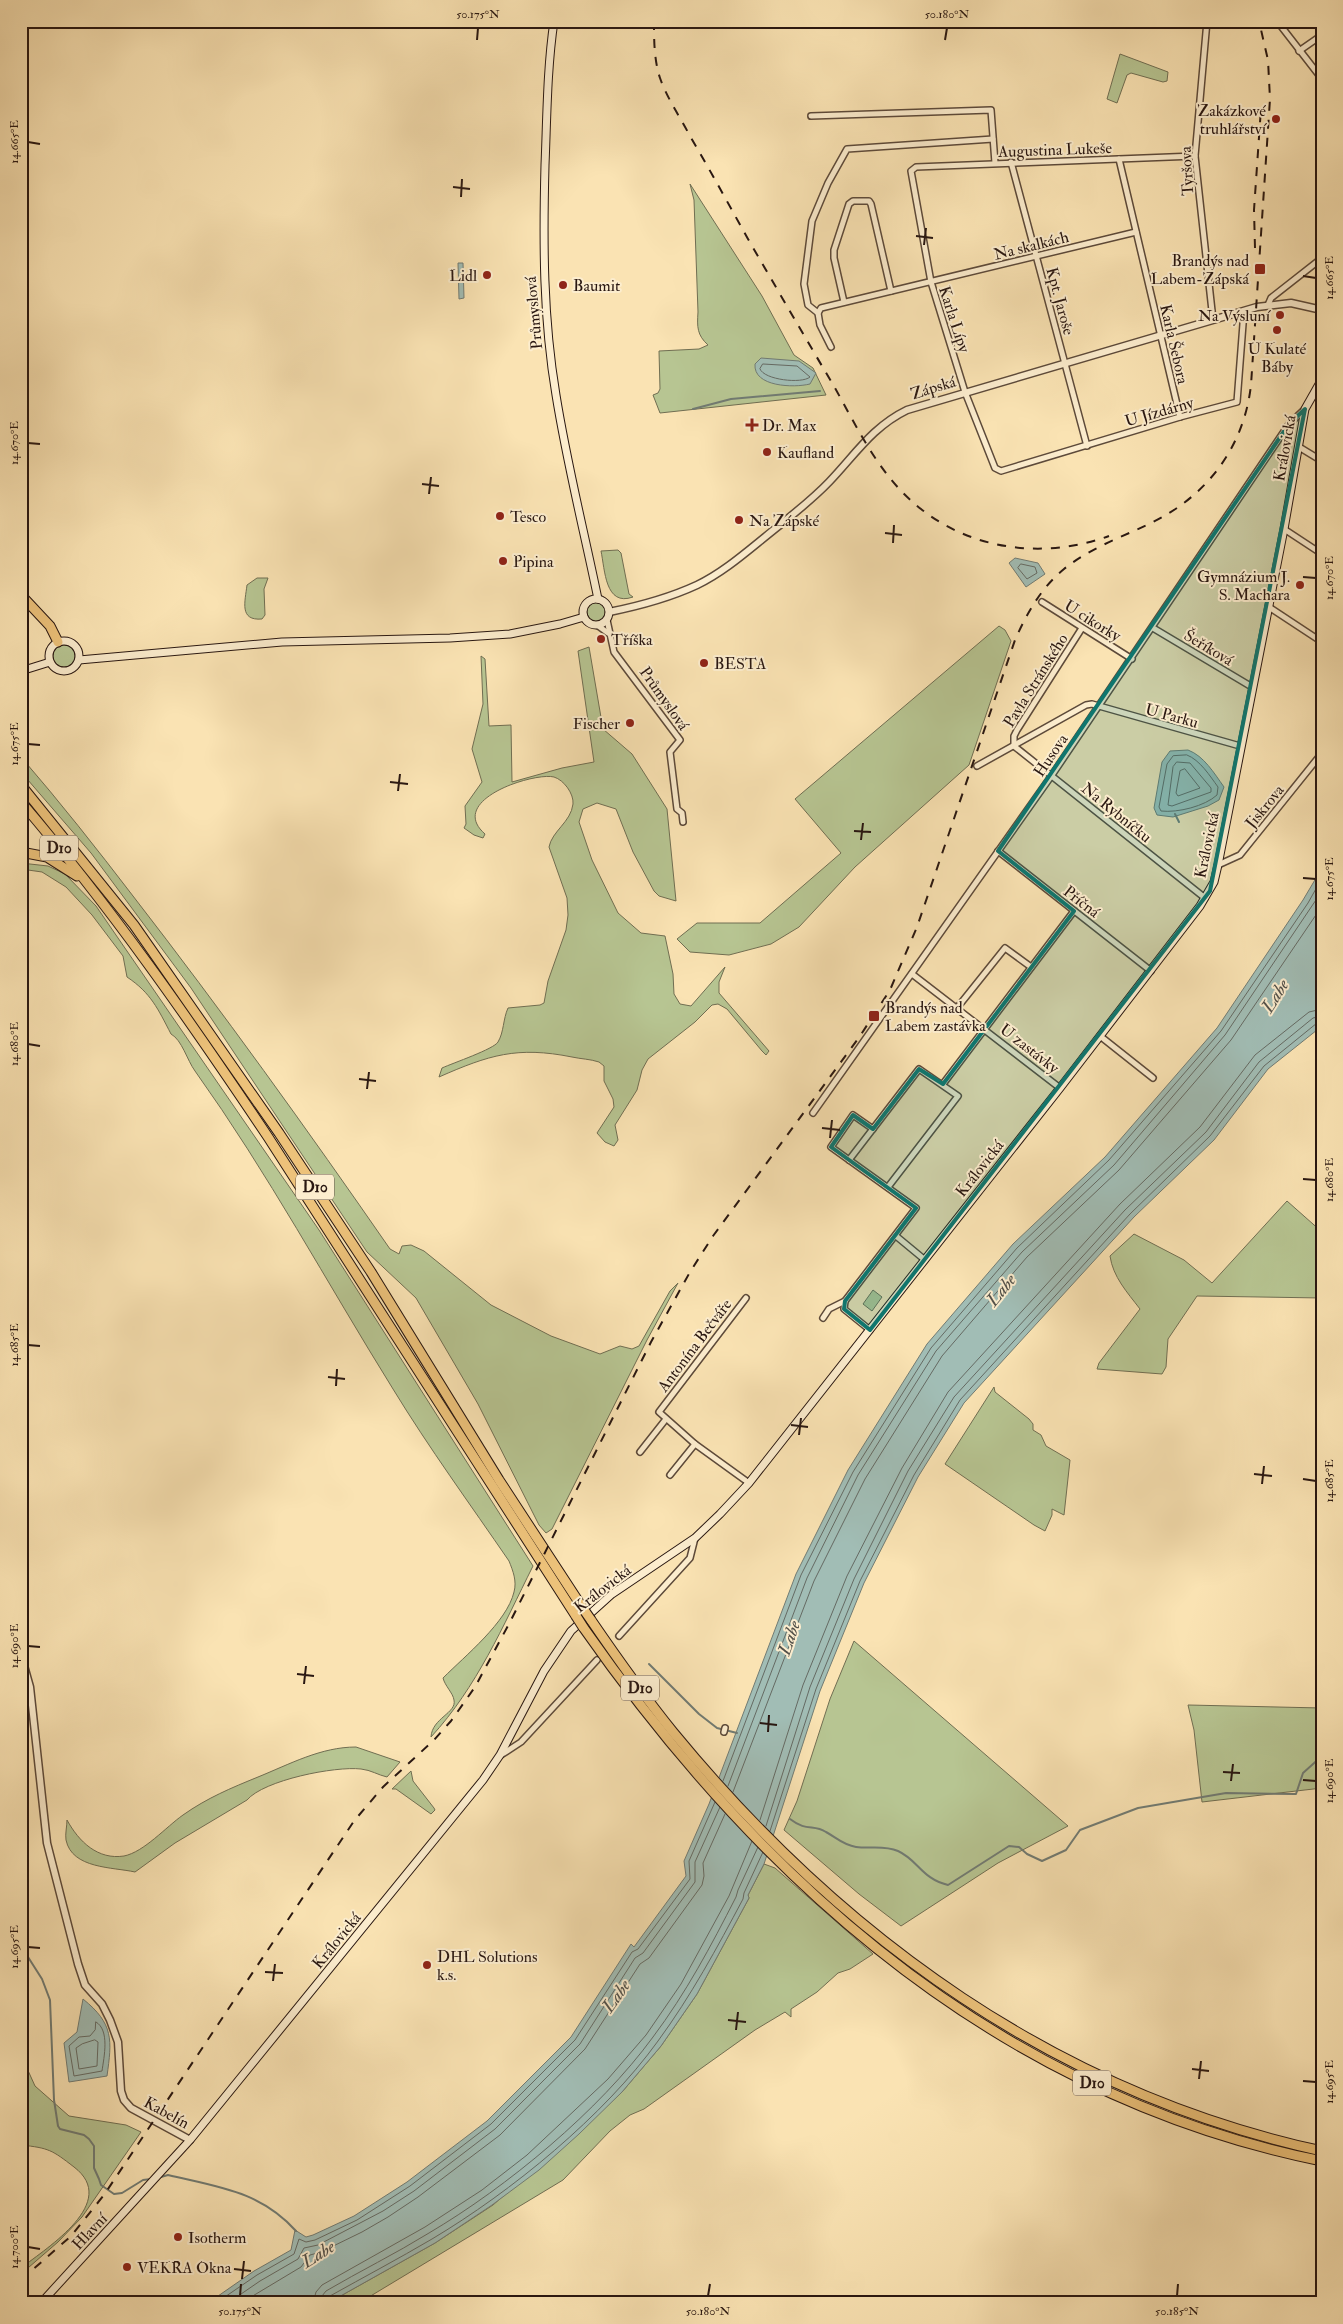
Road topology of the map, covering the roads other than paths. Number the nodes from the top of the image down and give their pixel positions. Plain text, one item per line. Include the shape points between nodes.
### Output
1 (554, 21) edge
2 (1207, 21) edge
3 (1277, 21) edge
4 (1315, 21) edge
5 (1322, 29) edge
6 (1322, 34) edge
7 (1299, 50) junction
8 (1322, 79) edge
9 (811, 116) dead end
10 (992, 139) junction
11 (1195, 156) junction
12 (1118, 159) junction
13 (1011, 162) junction
14 (995, 163) junction
15 (916, 167) joint
16 (1136, 232) junction
17 (1036, 256) junction
18 (1322, 258) edge
19 (931, 282) junction
20 (891, 291) junction
21 (844, 302) junction
22 (1268, 305) junction
23 (819, 310) junction
24 (1322, 310) edge
25 (1244, 311) junction
26 (1212, 320) junction
27 (1161, 335) junction
28 (831, 347) dead end
29 (1065, 362) junction
30 (1322, 379) edge
31 (966, 392) junction
32 (1305, 409) junction
33 (1180, 417) junction
34 (1087, 446) junction
35 (1299, 447) junction
36 (1322, 461) edge
37 (1001, 471) joint
38 (1284, 529) junction
39 (1322, 554) edge
40 (21, 595) edge
41 (598, 599) junction
42 (1042, 602) dead end
43 (1268, 607) junction
44 (609, 612) junction
45 (584, 617) junction
46 (607, 620) junction
47 (598, 626) junction
48 (1082, 628) junction
49 (1153, 628) junction
50 (608, 633) junction
51 (58, 642) junction
52 (1322, 642) edge
53 (1132, 659) junction
54 (79, 660) junction
55 (50, 662) junction
56 (21, 671) edge
57 (1252, 687) junction
58 (1098, 706) junction
59 (1014, 746) junction
60 (1240, 746) junction
61 (1322, 753) edge
62 (977, 766) dead end
63 (1052, 775) junction
64 (21, 785) edge
65 (21, 802) edge
66 (683, 822) dead end
67 (998, 851) junction
68 (21, 852) edge
69 (1218, 865) junction
70 (96, 895) junction
71 (1205, 898) junction
72 (1074, 911) junction
73 (1031, 967) junction
74 (1151, 971) junction
75 (912, 974) junction
76 (957, 1008) junction
77 (984, 1028) junction
78 (1100, 1036) junction
79 (1153, 1078) dead end
80 (943, 1084) junction
81 (1060, 1088) junction
82 (812, 1112) dead end
83 (873, 1129) junction
84 (849, 1160) junction
85 (888, 1187) junction
86 (896, 1236) junction
87 (925, 1260) junction
88 (746, 1298) dead end
89 (845, 1301) junction
90 (823, 1318) dead end
91 (870, 1330) junction
92 (666, 1420) junction
93 (695, 1444) junction
94 (640, 1452) dead end
95 (670, 1475) dead end
96 (749, 1482) junction
97 (695, 1538) junction
98 (587, 1623) junction
99 (619, 1636) dead end
100 (21, 1655) edge
101 (597, 1660) dead end
102 (500, 1756) junction
103 (190, 2140) junction
104 (1319, 2155) edge
105 (167, 2167) joint
106 (41, 2303) edge

1 - 41 main road, Průmyslová via 549,55 545,164 546,311 556,396
2 - 11 street, Tyršova
3 - 7 street
4 - 5 street
6 - 7 street
7 - 8 street
9 - 10 street via 990,110
10 - 14 street
10 - 23 street via 847,149 812,221 804,284 808,305
11 - 12 street, Augustina Lukeše
11 - 26 street, Tyršova
12 - 13 street, Augustina Lukeše
12 - 16 street, Karla Šebora
13 - 14 street, Augustina Lukeše
13 - 17 street, Kpt. Jaroše
14 - 15 street, Augustina Lukeše
15 - 19 street, Karla Lípy via 911,171
16 - 17 street, Na skalkách
16 - 27 street, Karla Šebora
17 - 19 street, Na skalkách
17 - 29 street, Kpt. Jaroše
18 - 22 street via 1271,298
19 - 20 street, Na skalkách
19 - 31 street, Karla Lípy
20 - 21 street, Na skalkách
20 - 21 street via 871,204 869,200 852,201 848,204 834,250
21 - 23 street, Na skalkách
22 - 24 street, Zápská via 1291,304
22 - 25 street, Zápská
23 - 28 street via 820,324
25 - 26 street, Zápská
25 - 33 street, U Jízdárny via 1237,402
26 - 27 street, Zápská
27 - 29 street, Zápská
27 - 33 street, Karla Šebora
29 - 31 street, Zápská
29 - 34 street, Kpt. Jaroše
30 - 32 main road, Královická
31 - 37 street, Karla Lípy via 995,468
31 - 44 street, Zápská via 916,406 890,420 860,445 808,502 715,574 666,597
32 - 35 main road, Královická
32 - 49 street, Husova via 1289,424
33 - 34 street, U Jízdárny
34 - 37 street, U Jízdárny
35 - 36 street
35 - 38 main road, Královická
38 - 39 street
38 - 43 main road, Královická
40 - 51 highway via 50,626
41 - 44 main road via 606,604
41 - 45 main road via 585,604
42 - 48 street, U cikorky
43 - 52 street
43 - 57 main road, Královická
44 - 46 main road
45 - 47 main road via 590,624
45 - 54 main road via 510,634 282,642
46 - 47 main road
46 - 50 street, Průmyslová
47 - 50 street
48 - 53 street, U cikorky
48 - 59 street, Pavla Stránského via 1017,730
49 - 53 street, Husova
49 - 57 street, Šeříková
50 - 66 street, Průmyslová via 614,652 680,740 670,752 677,809
51 - 54 main road via 72,643 78,651
51 - 55 main road via 50,650
53 - 58 street, Husova
54 - 55 main road via 74,668 65,672
55 - 56 main road
57 - 60 main road, Královická
58 - 59 street via 1086,704
58 - 60 street, U Parku
58 - 63 street, Husova
59 - 62 street
59 - 63 street, Na Rybníčku
60 - 69 main road, Královická
61 - 69 street, Jiskrova via 1240,855
63 - 67 street, Husova
63 - 71 street, Na Rybníčku
64 - 98 highway, D10, bridge via 134,925 279,1133 371,1272 499,1480 582,1607
65 - 70 highway, D10
67 - 72 street, Příčná
67 - 75 street, Husova
68 - 70 highway via 42,855 57,862 80,878
69 - 71 main road, Královická via 1214,882
70 - 98 highway, D10, bridge via 210,1051 576,1616
71 - 74 main road, Královická
72 - 73 street
72 - 74 street, Příčná
73 - 76 street via 1005,948
73 - 77 street
74 - 78 main road, Královická
75 - 76 street, U zastávky
75 - 82 street, Husova
76 - 77 street, U zastávky
77 - 80 street
77 - 81 street, U zastávky
78 - 79 street
78 - 81 main road, Královická
80 - 83 street via 919,1069
80 - 85 street via 958,1096
81 - 87 main road, Královická
83 - 84 street
83 - 84 street via 853,1115 831,1147
84 - 85 street
85 - 86 street via 916,1208
86 - 87 street
86 - 89 street
87 - 91 main road, Královická
88 - 92 street, Antonína Bečváře via 659,1412
89 - 90 street via 829,1309
89 - 91 street via 844,1308
91 - 96 main road, Královická
92 - 93 street, Antonína Bečváře
92 - 94 street
93 - 95 street
93 - 96 street, Antonína Bečváře
96 - 97 main road, Královická
97 - 99 street, Královická via 690,1558
97 - 102 main road, Královická via 612,1594 571,1631 544,1671
98 - 104 highway, D10 via 691,1754 791,1860 893,1949 949,1990 1027,2039 1083,2069 1189,2113
98 - 104 highway, D10 via 620,1678 684,1760 738,1820 835,1914 890,1959 970,2016 1076,2076 1177,2120 1230,2138
100 - 103 street, Kabelín via 30,1687 51,1865 85,1985 106,2010 118,2042 124,2100 131,2108
101 - 102 street, Královická via 521,1742
102 - 103 main road, Královická
103 - 105 main road, Královická
105 - 106 main road, Hlavní

